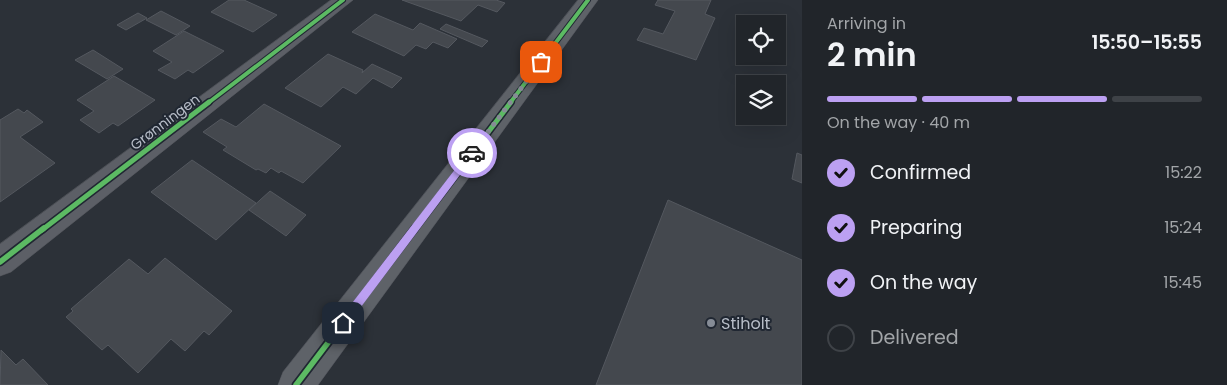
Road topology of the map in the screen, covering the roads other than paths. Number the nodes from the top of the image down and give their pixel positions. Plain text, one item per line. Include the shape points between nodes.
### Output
1 (344, 0) edge
2 (588, 0) edge
3 (0, 262) edge
4 (296, 385) edge

1 - 3 street, Grønningen
2 - 4 main road

